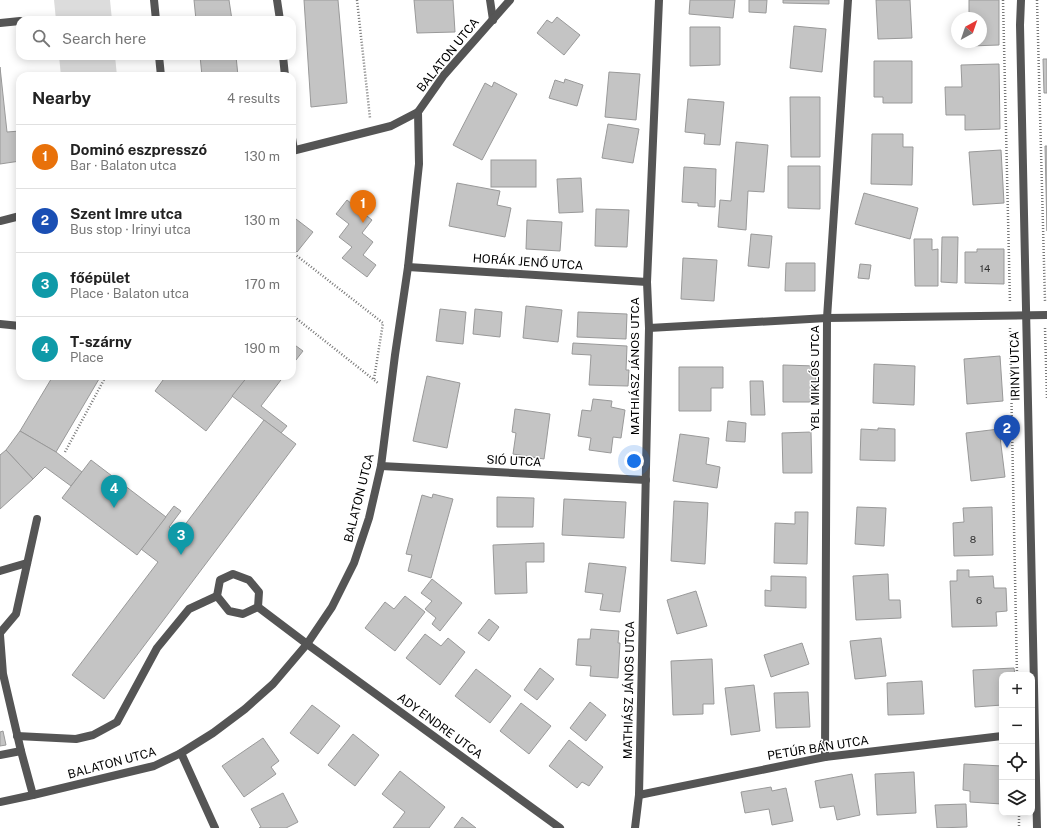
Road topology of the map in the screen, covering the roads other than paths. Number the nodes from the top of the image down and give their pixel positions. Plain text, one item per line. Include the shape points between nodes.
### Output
1 (154, 0) edge
2 (278, 0) edge
3 (490, 0) edge
4 (510, 0) edge
5 (660, 0) edge
6 (848, 0) edge
7 (1021, 0) edge
8 (156, 16) edge
9 (280, 16) edge
10 (493, 20) junction
11 (16, 21) edge
12 (0, 23) edge
13 (159, 60) edge
14 (283, 60) edge
15 (161, 72) edge
16 (285, 72) edge
17 (418, 112) junction
18 (296, 150) edge
19 (16, 217) edge
20 (0, 221) edge
21 (408, 267) junction
22 (647, 282) junction
23 (1026, 315) junction
24 (1046, 315) edge
25 (827, 318) junction
26 (0, 324) edge
27 (16, 326) edge
28 (649, 328) junction
29 (381, 466) junction
30 (646, 480) junction
31 (37, 519) dead end
32 (27, 563) junction
33 (0, 571) edge
34 (217, 596) junction
35 (258, 607) junction
36 (0, 634) edge
37 (306, 644) junction
38 (1033, 708) edge
39 (17, 736) junction
40 (999, 736) edge
41 (1033, 744) edge
42 (21, 751) junction
43 (181, 754) junction
44 (0, 755) edge
45 (825, 757) junction
46 (33, 795) junction
47 (639, 795) junction
48 (0, 802) edge
49 (215, 828) edge
50 (560, 828) edge
51 (635, 828) edge
52 (1037, 828) edge

1 - 8 street
2 - 9 street
3 - 10 street
4 - 10 street, BALATON UTCA
5 - 22 street, MATHIÁSZ JÁNOS UTCA
6 - 25 street, YBL MIKLÓS UTCA
7 - 23 street, IRINYI UTCA
10 - 17 street, BALATON UTCA via 444,74
11 - 12 street
13 - 15 street
14 - 16 street
17 - 18 street via 373,132
17 - 21 street, BALATON UTCA via 419,164
19 - 20 street
21 - 22 street, HORÁK JENŐ UTCA
21 - 29 street, BALATON UTCA
22 - 28 street, MATHIÁSZ JÁNOS UTCA
23 - 24 street
23 - 25 street
23 - 38 street, IRINYI UTCA
25 - 28 street
25 - 45 street, YBL MIKLÓS UTCA
26 - 27 street
28 - 30 street, MATHIÁSZ JÁNOS UTCA
29 - 30 street, SIÓ UTCA
29 - 37 street, BALATON UTCA via 369,518 354,563 332,607
30 - 47 street, MATHIÁSZ JÁNOS UTCA
31 - 32 street
32 - 33 street
32 - 36 street via 16,614
34 - 35 street via 229,611 243,614
34 - 35 street via 220,580 233,574 249,580 259,592
34 - 39 street via 189,609 157,648 117,722 93,735 76,739
35 - 37 street, ADY ENDRE UTCA
36 - 39 street via 3,674
37 - 43 street, BALATON UTCA via 273,684 246,710
37 - 50 street, ADY ENDRE UTCA
39 - 42 street
40 - 45 street, PETÚR BÁN UTCA
41 - 52 street, IRINYI UTCA
42 - 44 street
42 - 46 street
43 - 46 street, BALATON UTCA via 154,766
43 - 49 street
45 - 47 street, PETÚR BÁN UTCA
46 - 48 street, BALATON UTCA
47 - 51 street, MATHIÁSZ JÁNOS UTCA

